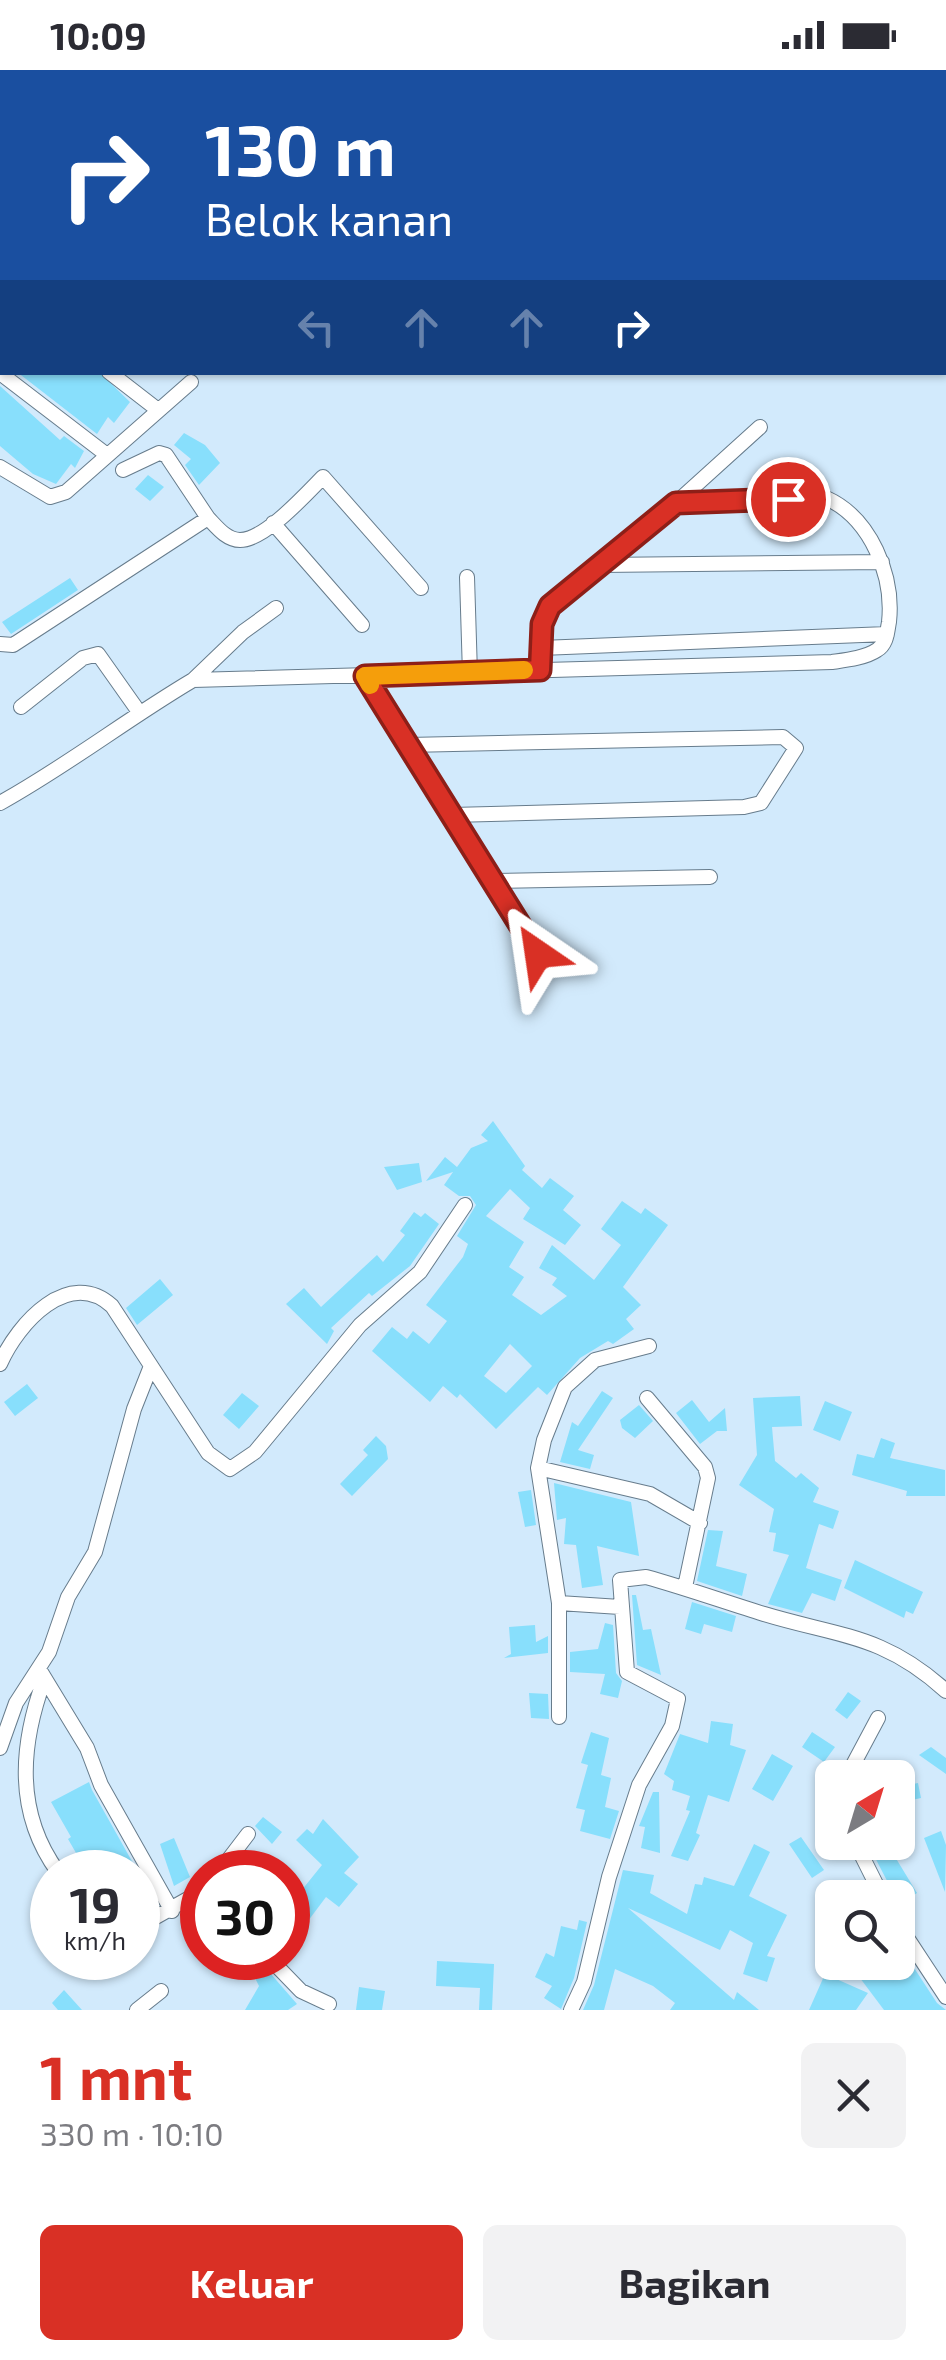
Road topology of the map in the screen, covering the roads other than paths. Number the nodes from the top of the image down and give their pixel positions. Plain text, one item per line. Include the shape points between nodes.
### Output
1 (3, 375) edge
2 (114, 375) edge
3 (191, 382) dead end
4 (158, 410) junction
5 (760, 427) dead end
6 (106, 455) junction
7 (0, 467) edge
8 (123, 470) dead end
9 (676, 503) junction
10 (208, 518) junction
11 (273, 523) junction
12 (882, 562) junction
13 (599, 565) junction
14 (467, 577) dead end
15 (421, 588) dead end
16 (276, 608) dead end
17 (362, 625) dead end
18 (887, 634) junction
19 (0, 644) edge
20 (541, 648) junction
21 (540, 670) junction
22 (470, 674) junction
23 (365, 676) junction
24 (193, 680) junction
25 (21, 706) dead end
26 (139, 712) junction
27 (408, 746) junction
28 (0, 804) edge
29 (452, 816) junction
30 (710, 877) dead end
31 (492, 881) junction
32 (538, 954) dead end
33 (466, 1206) dead end
34 (649, 1346) dead end
35 (0, 1364) edge
36 (151, 1366) junction
37 (648, 1398) dead end
38 (538, 1468) junction
39 (700, 1523) junction
40 (685, 1587) junction
41 (559, 1603) junction
42 (620, 1606) junction
43 (42, 1675) junction
44 (946, 1690) edge
45 (559, 1717) dead end
46 (878, 1718) dead end
47 (1, 1740) edge
48 (856, 1760) edge
49 (248, 1834) dead end
50 (48, 1850) edge
51 (236, 1850) edge
52 (180, 1906) edge
53 (172, 1911) junction
54 (160, 1916) edge
55 (915, 1950) edge
56 (290, 1980) edge
57 (161, 1991) dead end
58 (946, 1997) edge
59 (329, 2004) dead end
60 (137, 2010) edge
61 (571, 2010) edge

1 - 6 street
2 - 4 street
3 - 4 street
4 - 6 street
5 - 9 street
6 - 7 street via 66,492 50,497
8 - 10 street via 158,453 166,456
9 - 12 street via 826,498 853,520
9 - 13 street
10 - 11 street via 238,540
10 - 19 street via 13,645
11 - 15 street via 323,477
11 - 17 street
12 - 13 street
12 - 18 street via 890,579
13 - 20 street via 550,606
14 - 22 street
16 - 24 street
18 - 20 street
18 - 21 street via 877,650 832,662
20 - 21 street
21 - 22 street
22 - 23 street
23 - 24 street
23 - 27 street
24 - 26 street
25 - 26 street via 83,658 98,654
26 - 28 street via 59,771
27 - 29 street
27 - 29 street via 783,738 796,748 761,803 744,807
29 - 31 street
30 - 31 street
31 - 32 street
33 - 36 street via 420,1272 360,1326 241,1464 230,1468 208,1453
34 - 38 street via 596,1360 565,1387
35 - 36 street via 16,1331 66,1294 86,1290 112,1306
36 - 43 street via 95,1552 68,1598
37 - 39 street via 705,1467
38 - 39 street via 650,1494
38 - 41 street
39 - 40 street
40 - 42 street via 624,1577
40 - 44 street via 860,1636 919,1666
41 - 42 street
41 - 45 street
42 - 61 street via 627,1672 678,1699 672,1726 639,1785
43 - 47 street via 16,1702
43 - 50 street via 23,1792
43 - 53 street
46 - 48 street
49 - 51 street
52 - 53 street
53 - 54 street
55 - 58 street
56 - 59 street
57 - 60 street

